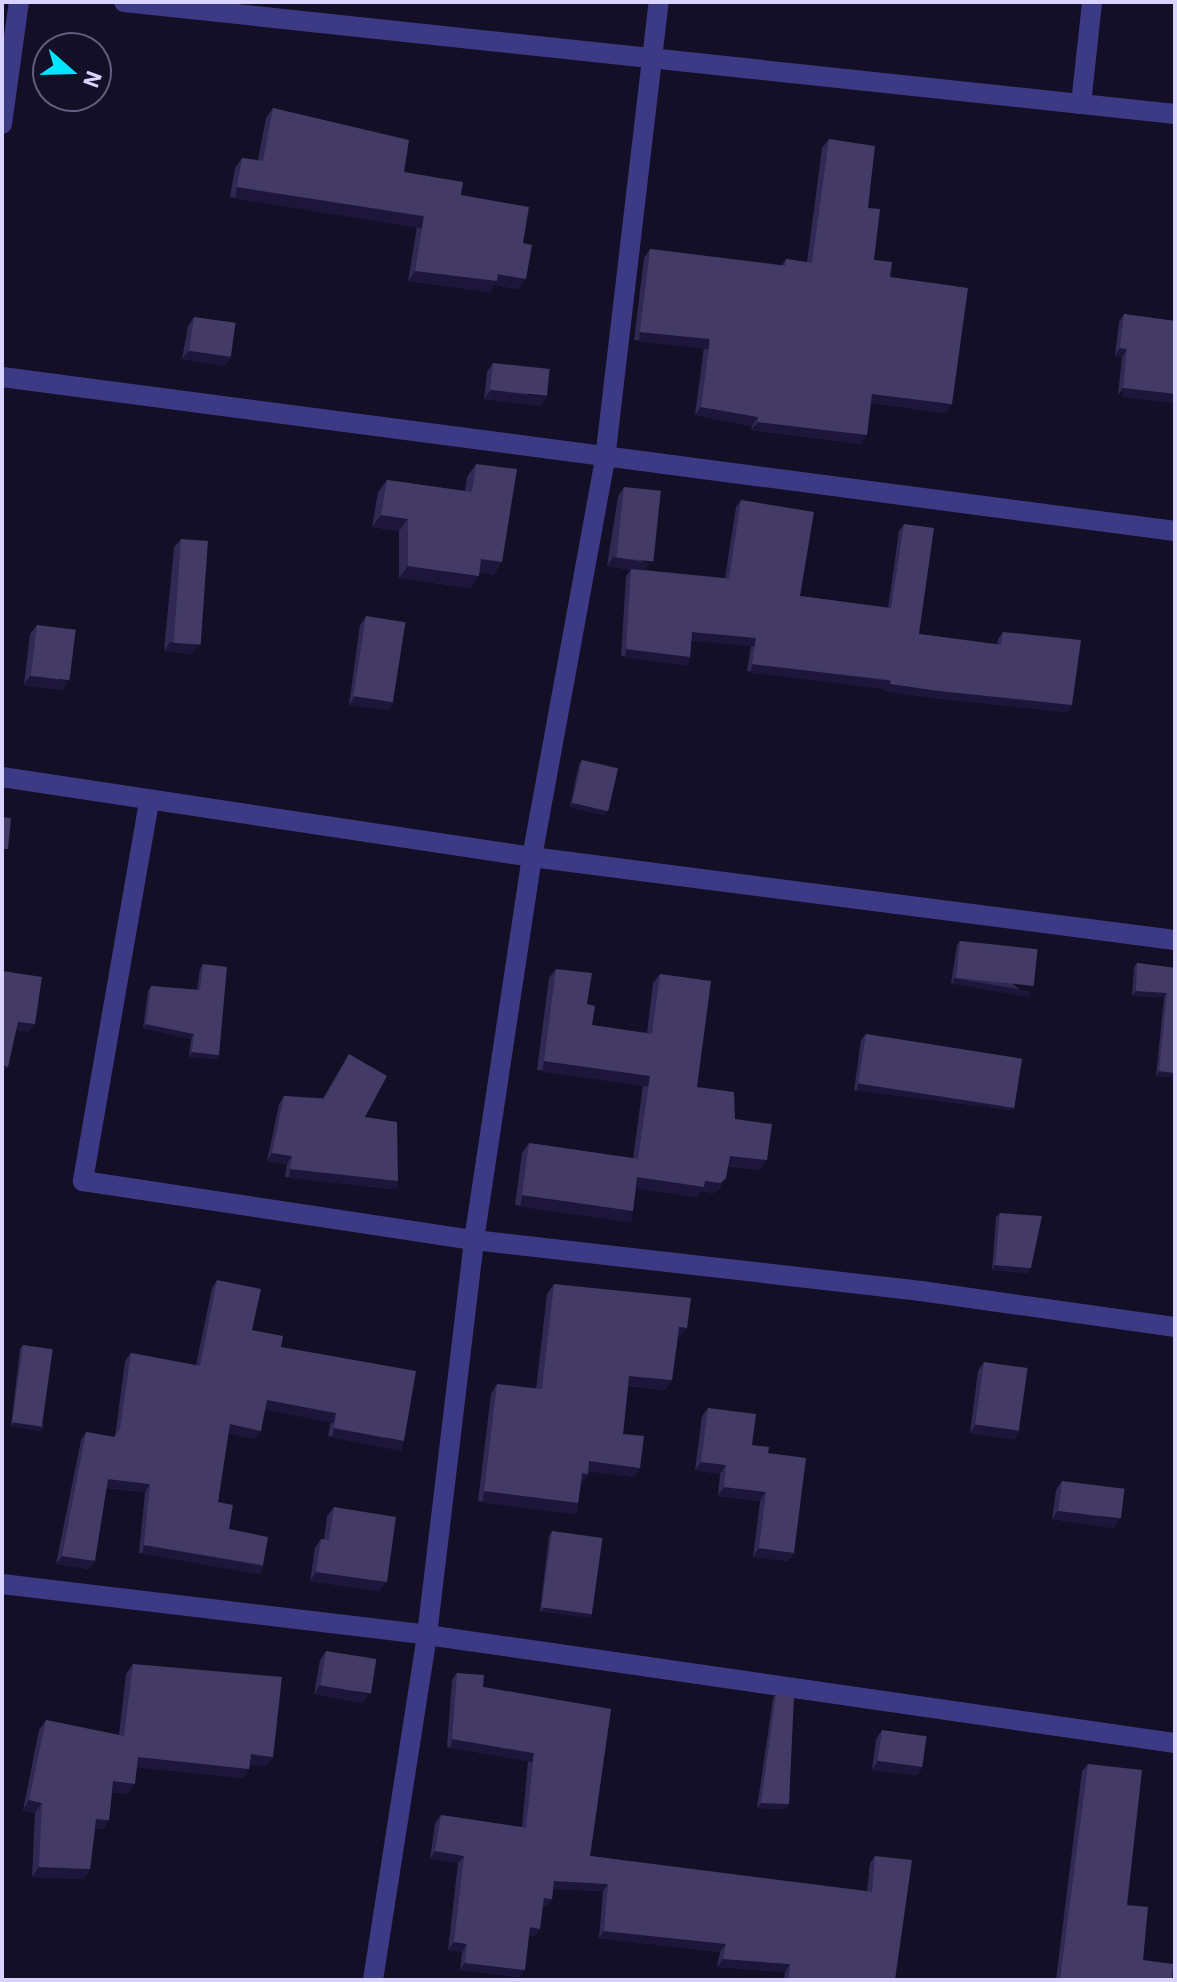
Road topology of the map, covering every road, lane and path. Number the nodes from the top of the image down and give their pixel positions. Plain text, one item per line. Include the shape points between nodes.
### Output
1 (19, 2) edge
2 (124, 2) edge
3 (659, 2) edge
4 (1092, 2) edge
5 (652, 61) junction
6 (1081, 104) junction
7 (1175, 114) edge
8 (2, 124) edge
9 (2, 377) edge
10 (605, 459) junction
11 (1175, 531) edge
12 (2, 777) edge
13 (149, 802) junction
14 (532, 857) junction
15 (1175, 940) edge
16 (474, 1240) junction
17 (1175, 1327) edge
18 (2, 1584) edge
19 (427, 1635) junction
20 (1175, 1743) edge
21 (373, 1980) edge

1 - 8 street
2 - 5 street
3 - 5 street
4 - 6 street
5 - 6 street
5 - 10 street
6 - 7 street
9 - 10 street
10 - 11 street
10 - 14 street
12 - 13 street
13 - 14 street
13 - 16 street via 83,1181
14 - 15 street
14 - 16 street
16 - 17 street via 921,1291
16 - 19 street
18 - 19 street
19 - 20 street
19 - 21 street

